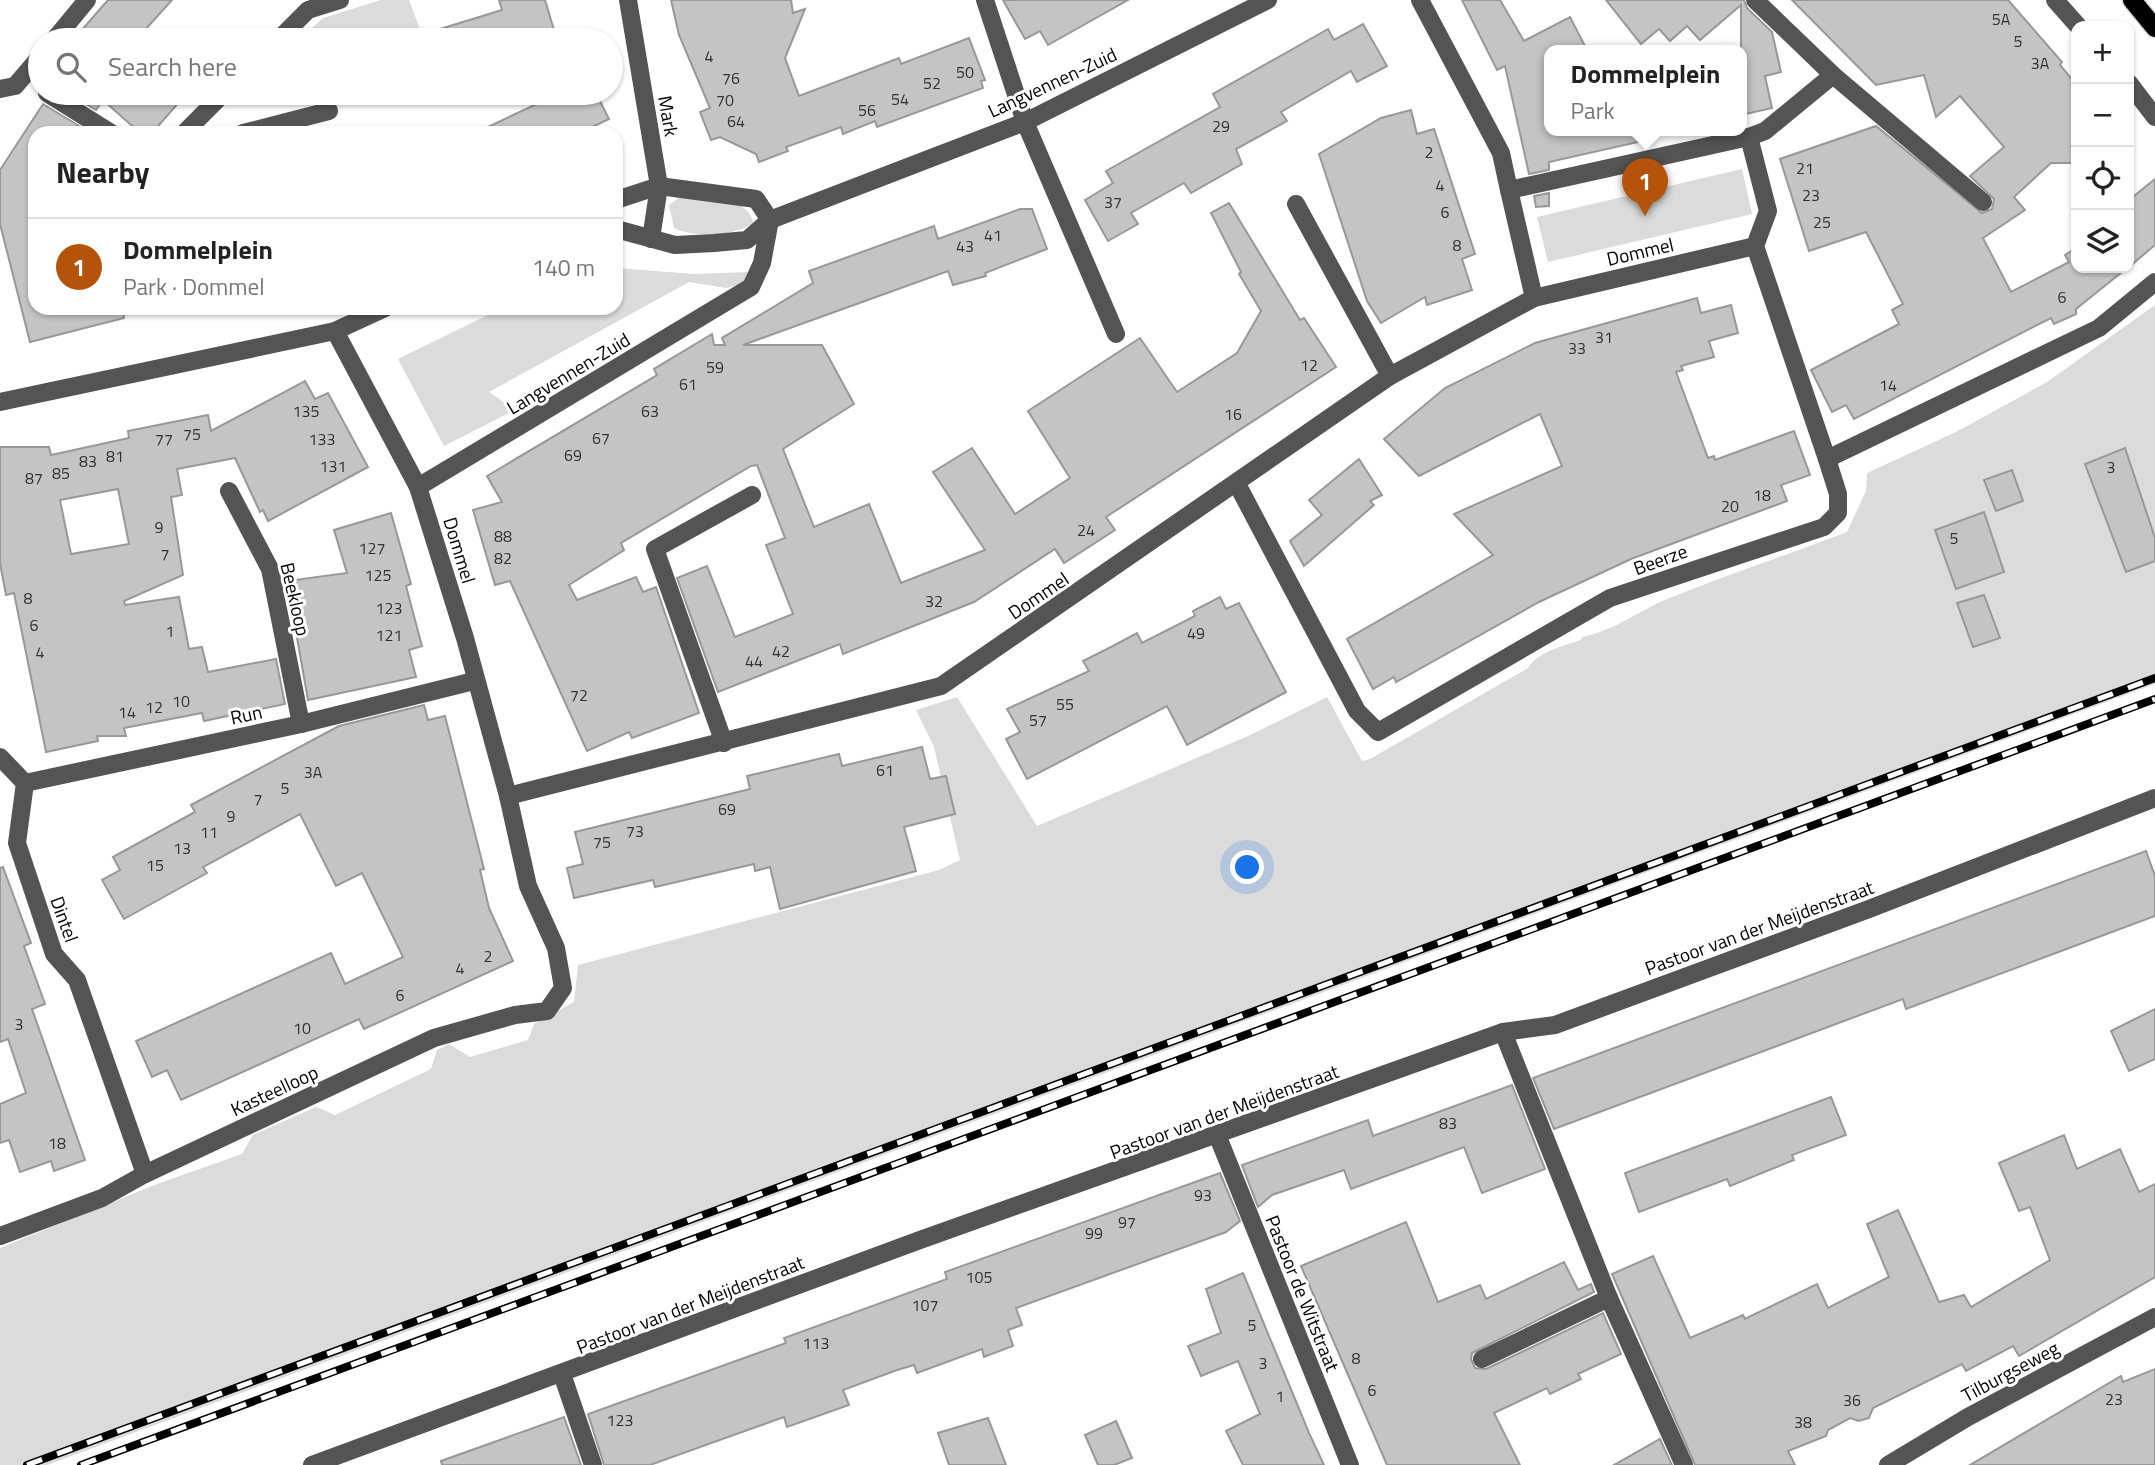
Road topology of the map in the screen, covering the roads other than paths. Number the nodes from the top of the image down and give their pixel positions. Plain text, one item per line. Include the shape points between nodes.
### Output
1 (87, 0) edge
2 (340, 0) edge
3 (628, 0) edge
4 (985, 0) edge
5 (1268, 0) edge
6 (1420, 0) edge
7 (1755, 0) edge
8 (2055, 0) edge
9 (2132, 0) edge
10 (2074, 21) edge
11 (64, 28) edge
12 (290, 28) edge
13 (2155, 29) edge
14 (28, 72) edge
15 (1833, 75) junction
16 (23, 78) junction
17 (28, 81) edge
18 (2130, 84) edge
19 (0, 89) edge
20 (66, 105) edge
21 (213, 105) edge
22 (329, 111) dead end
23 (2155, 117) edge
24 (1025, 122) junction
25 (100, 126) edge
26 (191, 126) edge
27 (270, 126) edge
28 (1749, 136) junction
29 (659, 186) junction
30 (1509, 190) junction
31 (623, 198) edge
32 (1983, 202) dead end
33 (1296, 204) dead end
34 (770, 220) junction
35 (623, 231) edge
36 (651, 239) junction
37 (1755, 246) junction
38 (2155, 282) edge
39 (1534, 298) junction
40 (370, 315) edge
41 (335, 331) junction
42 (1116, 334) dead end
43 (1390, 376) junction
44 (0, 402) edge
45 (1827, 459) junction
46 (1237, 484) junction
47 (418, 487) junction
48 (229, 491) dead end
49 (752, 495) dead end
50 (474, 681) junction
51 (301, 724) junction
52 (724, 743) junction
53 (0, 757) edge
54 (25, 783) junction
55 (508, 796) junction
56 (2153, 805) edge
57 (563, 988) joint
58 (1503, 1032) junction
59 (1218, 1137) junction
60 (145, 1174) junction
61 (0, 1236) edge
62 (1609, 1298) junction
63 (2155, 1317) edge
64 (1482, 1359) dead end
65 (562, 1374) junction
66 (351, 1458) edge
67 (312, 1465) edge
68 (593, 1465) edge
69 (1350, 1465) edge
70 (1684, 1465) edge
71 (1888, 1465) edge

1 - 11 street
2 - 12 street via 308,10
3 - 29 street, Mark
4 - 24 street
5 - 24 street, Langvennen-Zuid
6 - 30 street via 1501,153
7 - 15 street
8 - 10 street
9 - 13 main road
14 - 16 street
15 - 28 street via 1765,131
15 - 32 street
16 - 17 street
16 - 19 street via 15,86
18 - 23 street
20 - 25 street
21 - 26 street
22 - 27 street
24 - 34 street, Langvennen-Zuid
24 - 42 street
28 - 30 street
28 - 37 street via 1768,211
29 - 31 street
29 - 34 street via 756,199
29 - 36 street, Mark
30 - 39 street
33 - 43 street
34 - 36 street, Langvennen-Zuid via 747,240 676,245
34 - 47 street, Langvennen-Zuid via 762,263 751,287
35 - 36 street, Langvennen-Zuid
37 - 39 street, Dommel
37 - 45 street
38 - 45 street via 2099,328
39 - 43 street, Dommel
40 - 41 street
41 - 44 street
41 - 47 street, Dommel
43 - 46 street, Dommel
45 - 46 street, Beerze via 1838,494 1838,513 1824,527 1610,598 1378,732 1357,711
46 - 52 street, Dommel via 941,686
47 - 50 street, Dommel
48 - 51 street, Beekloop via 270,569
49 - 52 street via 655,549
50 - 51 street, Run
50 - 55 street, Dommel
51 - 54 street, Run
52 - 55 street, Dommel
53 - 54 street
54 - 60 street, Dintel via 17,843 54,954 77,980
55 - 57 street, Dommel via 528,886 556,948
56 - 58 street, Pastoor van der Meijdenstraat via 1555,1025
57 - 60 street, Kasteelloop via 547,1011 515,1015 434,1038
58 - 59 street, Pastoor van der Meijdenstraat
58 - 62 street
59 - 65 street, Pastoor van der Meijdenstraat via 920,1240
59 - 69 street, Pastoor de Witstraat
60 - 61 street, Kasteelloop via 102,1198
62 - 64 street
62 - 70 street
63 - 71 street, Tilburgseweg
65 - 66 street, Pastoor van der Meijdenstraat
65 - 68 street
66 - 67 street, Pastoor van der Meijdenstraat

